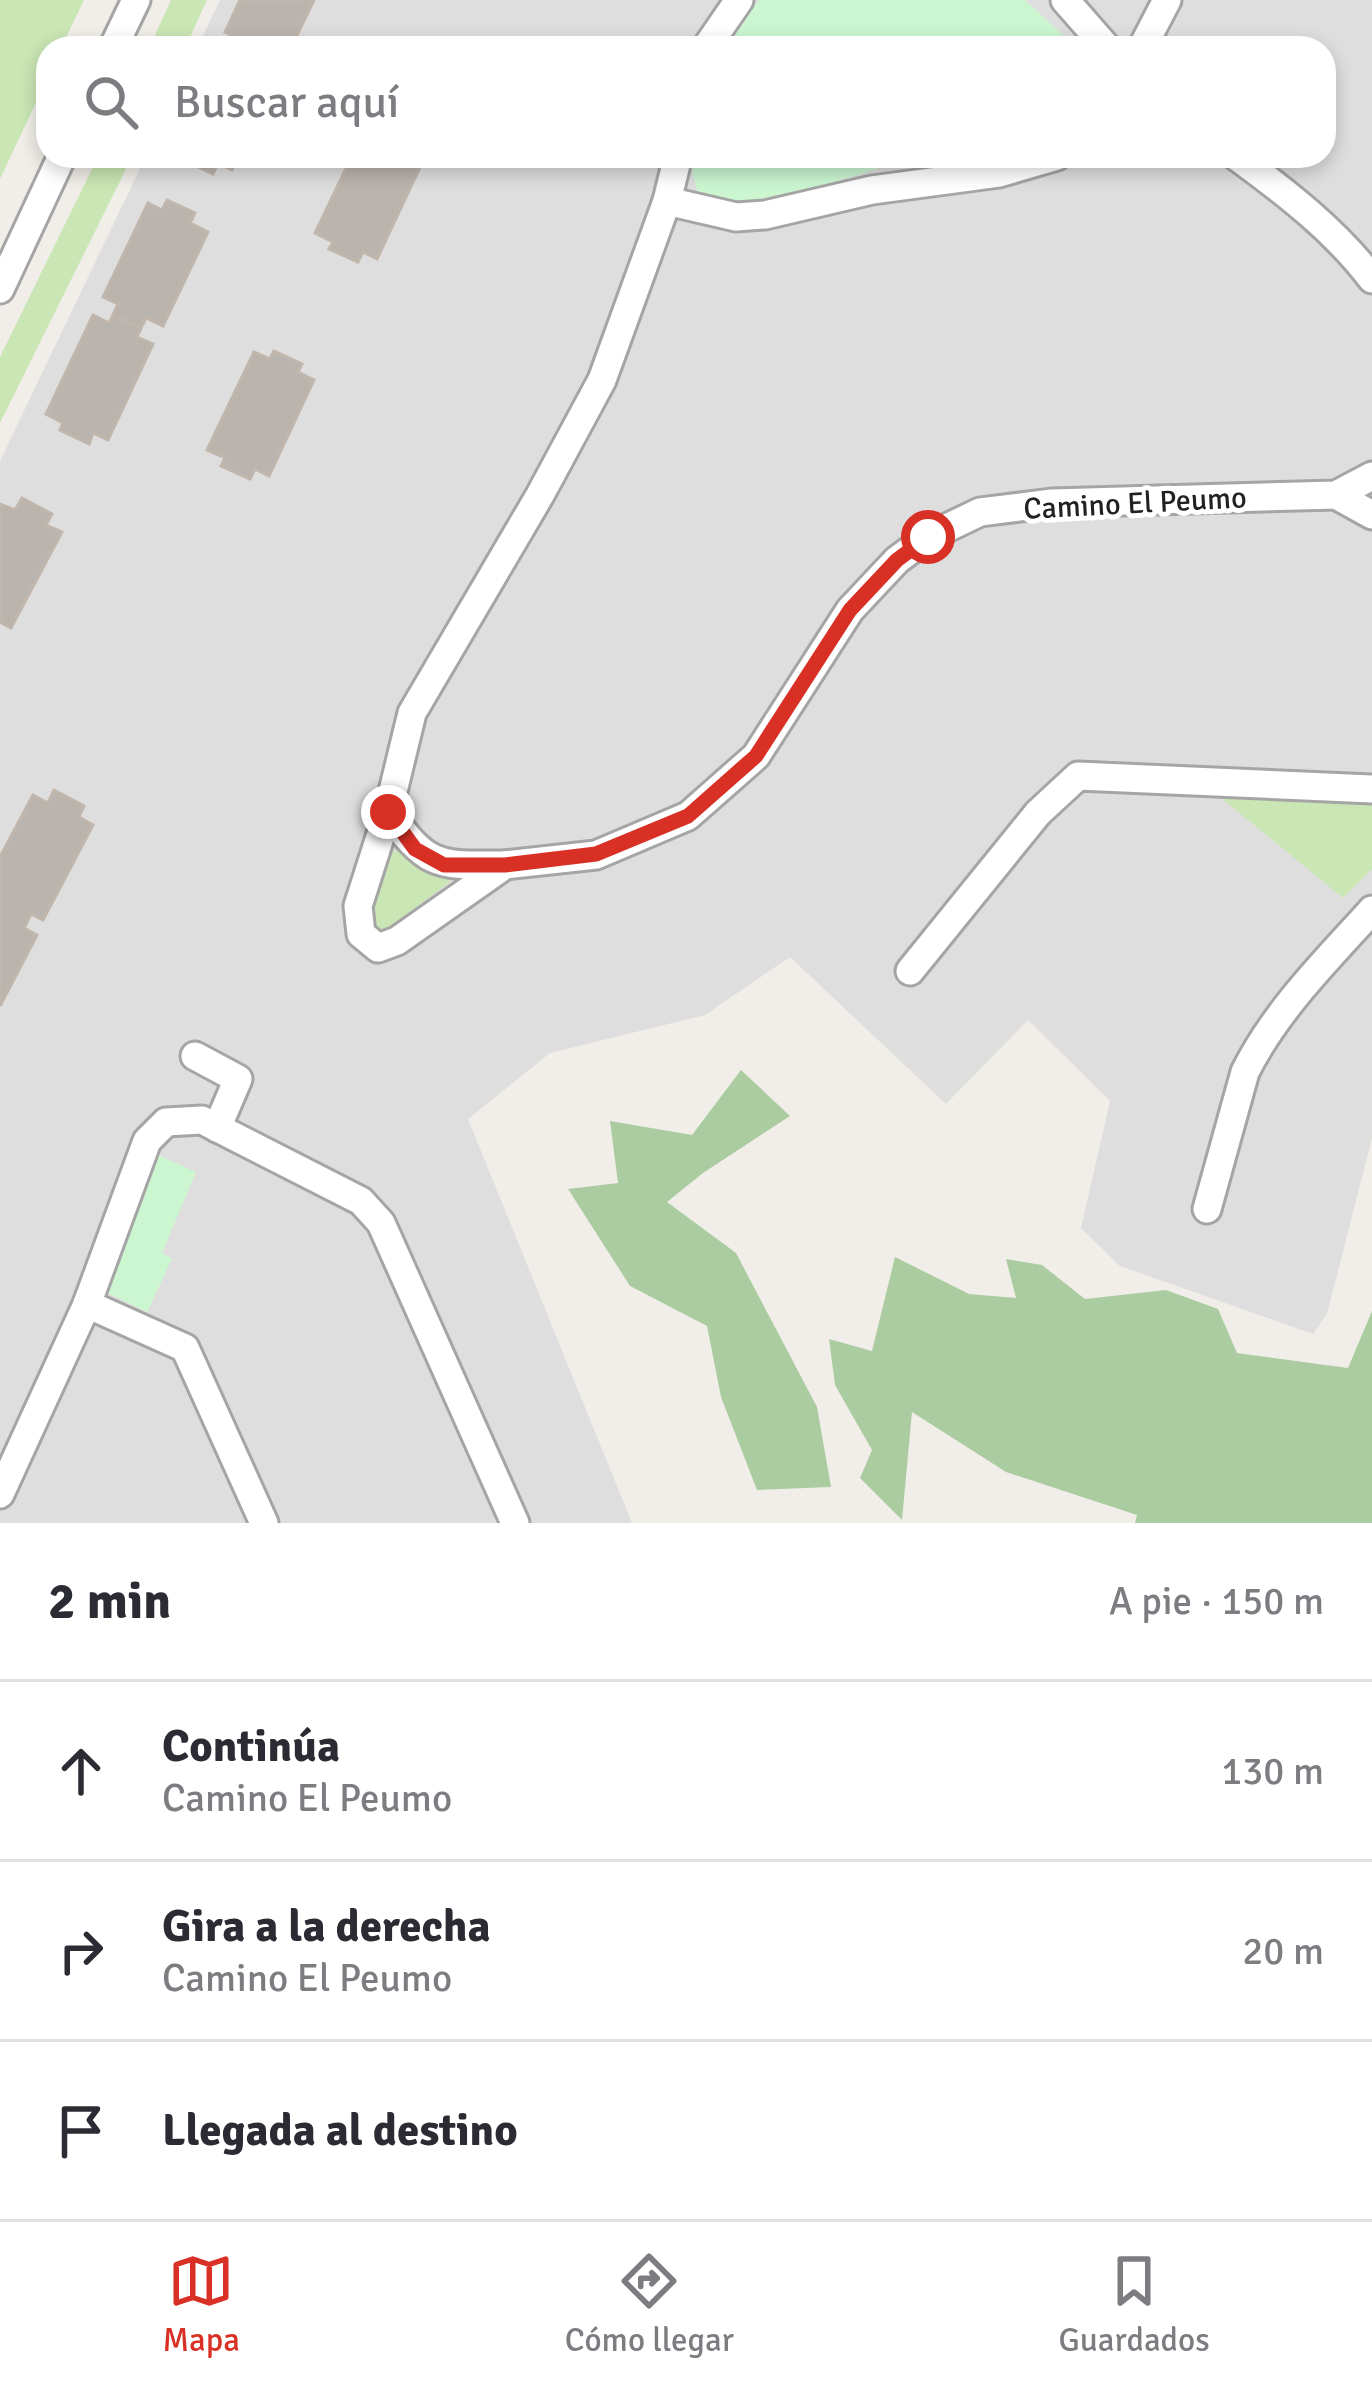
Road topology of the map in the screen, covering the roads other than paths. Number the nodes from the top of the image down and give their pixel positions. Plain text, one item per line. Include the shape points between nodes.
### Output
1 (136, 0) edge
2 (739, 0) edge
3 (1065, 0) edge
4 (1167, 0) edge
5 (119, 36) edge
6 (714, 36) edge
7 (1096, 36) edge
8 (1148, 36) edge
9 (56, 168) edge
10 (675, 168) edge
11 (1014, 168) edge
12 (1253, 168) edge
13 (667, 201) junction
14 (1372, 279) edge
15 (0, 289) edge
16 (1372, 476) edge
17 (1336, 495) junction
18 (1372, 515) edge
19 (1372, 789) edge
20 (388, 812) junction
21 (505, 865) junction
22 (1372, 910) edge
23 (910, 971) dead end
24 (195, 1056) dead end
25 (218, 1128) junction
26 (1207, 1209) dead end
27 (87, 1304) junction
28 (0, 1493) edge
29 (264, 1523) edge
30 (515, 1523) edge

1 - 5 street
2 - 6 street
3 - 7 street
4 - 8 street
9 - 15 street
10 - 13 street
11 - 13 street via 765,215 736,217
12 - 14 street
13 - 20 street via 602,380 412,713
16 - 17 street, Camino El Peumo
17 - 18 street
17 - 21 street, Camino El Peumo via 980,512 897,560 850,610 756,756 688,816 596,854
19 - 23 street via 1078,776 1038,813
20 - 21 street, Camino El Peumo via 415,849 444,865
20 - 21 street, Camino El Peumo via 357,915 367,943 378,948
22 - 26 street via 1255,1051
24 - 25 street via 238,1079
25 - 27 street via 202,1120 166,1122 148,1141
25 - 30 street via 361,1201 381,1223
27 - 28 street
27 - 29 street via 185,1348

